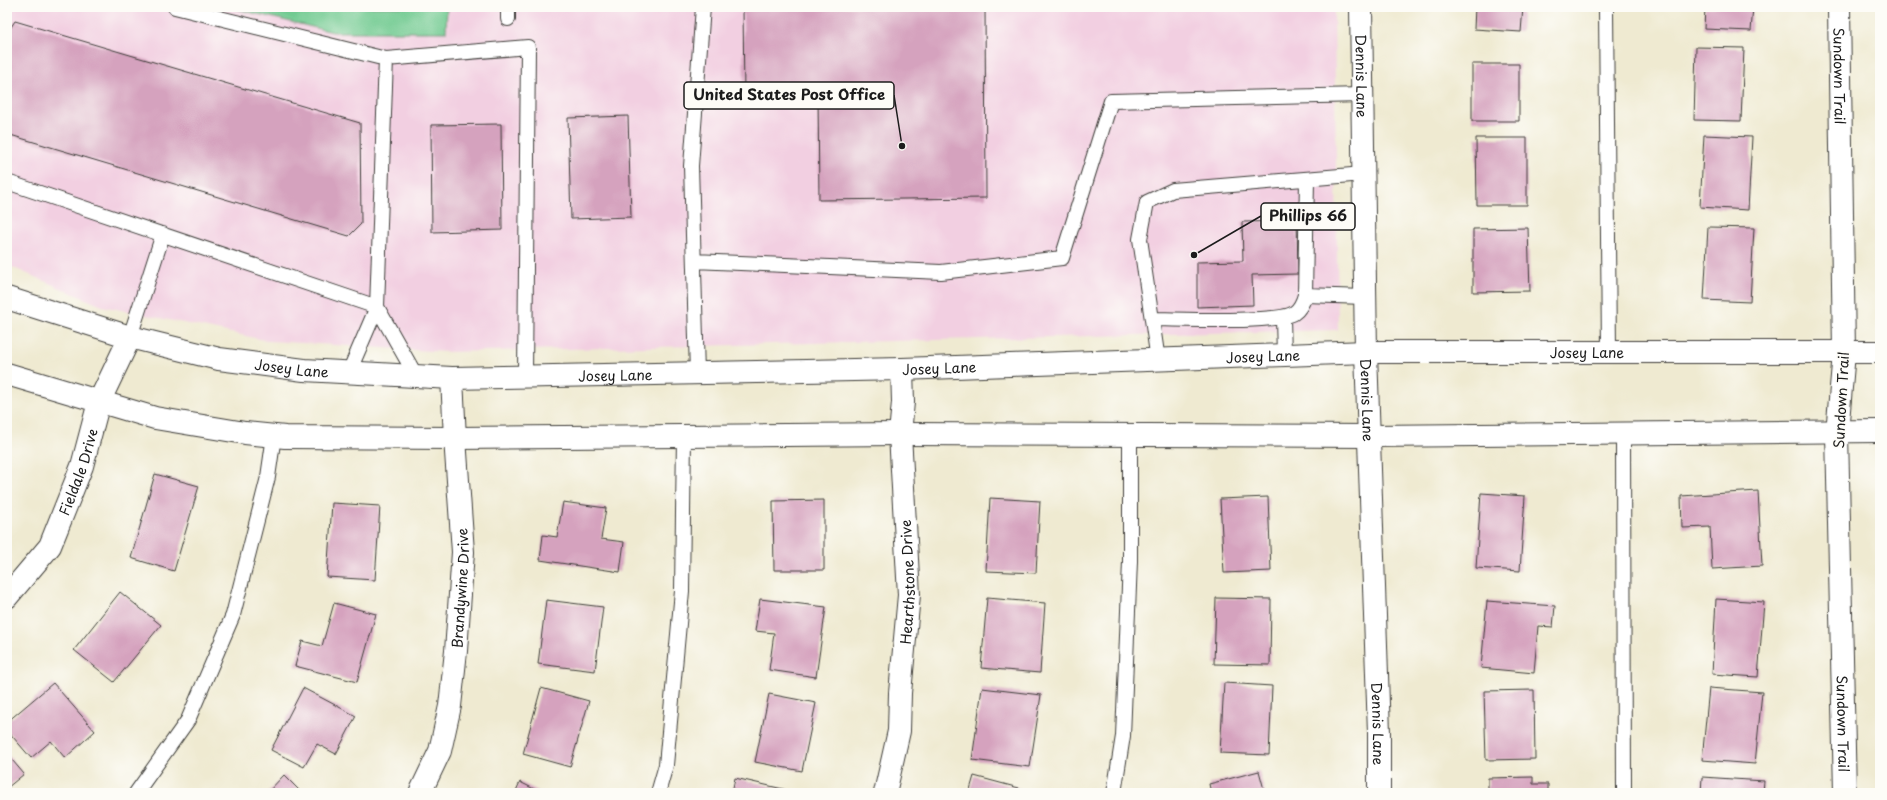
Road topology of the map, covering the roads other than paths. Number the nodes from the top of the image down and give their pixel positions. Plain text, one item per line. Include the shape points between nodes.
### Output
1 (176, 7) edge
2 (703, 7) edge
3 (1361, 7) edge
4 (1606, 7) edge
5 (1839, 7) edge
6 (386, 59) junction
7 (1363, 95) junction
8 (1364, 174) junction
9 (1307, 179) junction
10 (7, 182) edge
11 (163, 234) junction
12 (694, 261) junction
13 (1305, 295) junction
14 (7, 298) edge
15 (1365, 298) junction
16 (377, 306) junction
17 (1283, 318) junction
18 (1152, 319) junction
19 (130, 337) junction
20 (1366, 352) junction
21 (1609, 352) junction
22 (1880, 352) edge
23 (1844, 353) junction
24 (1284, 355) junction
25 (1158, 360) junction
26 (902, 369) junction
27 (349, 372) junction
28 (697, 373) junction
29 (7, 374) edge
30 (416, 376) junction
31 (525, 376) junction
32 (452, 378) junction
33 (99, 402) junction
34 (1880, 431) edge
35 (1837, 433) junction
36 (900, 434) junction
37 (1623, 434) junction
38 (274, 436) junction
39 (684, 436) junction
40 (1130, 436) junction
41 (1370, 436) junction
42 (455, 438) junction
43 (7, 597) edge
44 (136, 793) edge
45 (420, 793) edge
46 (658, 793) edge
47 (885, 793) edge
48 (1114, 793) edge
49 (1379, 793) edge
50 (1624, 793) edge
51 (1845, 793) edge

1 - 6 lane
2 - 12 lane via 691,166
3 - 7 main road, Dennis Lane
4 - 21 lane
5 - 23 main road, Sundown Trail
6 - 16 lane
6 - 31 lane via 528,47
7 - 8 main road, Dennis Lane
7 - 12 lane via 1111,101 1062,258 941,272
8 - 9 lane
8 - 15 main road, Dennis Lane
9 - 13 lane
9 - 18 lane via 1172,190 1147,202 1140,239
10 - 11 lane
11 - 16 lane
11 - 19 lane
12 - 28 lane
13 - 15 lane
13 - 17 lane via 1302,305 1295,313
14 - 19 main road, Josey Lane
15 - 20 main road, Dennis Lane
16 - 27 lane
16 - 30 lane
17 - 18 lane
17 - 24 lane
18 - 25 lane
19 - 27 main road, Josey Lane via 219,359 304,370
19 - 33 main road, Fieldale Drive
20 - 21 main road, Josey Lane
20 - 24 main road, Josey Lane
20 - 41 main road, Dennis Lane
21 - 23 main road, Josey Lane
22 - 23 main road, Josey Lane
23 - 35 main road, Sundown Trail
24 - 25 main road, Josey Lane
25 - 26 main road, Josey Lane
26 - 28 main road, Josey Lane
26 - 36 main road, Hearthstone Drive via 903,402
27 - 30 main road, Josey Lane
28 - 31 main road, Josey Lane
29 - 33 main road
30 - 32 main road, Josey Lane
31 - 32 main road, Josey Lane
32 - 42 main road, Brandywine Drive
33 - 38 main road via 155,418
33 - 43 main road, Fieldale Drive via 82,466 50,546
34 - 35 main road
35 - 37 main road
35 - 51 main road, Sundown Trail
36 - 39 main road
36 - 40 main road
36 - 47 main road, Hearthstone Drive via 908,595 899,731
37 - 41 main road
37 - 50 lane
38 - 42 main road
38 - 44 lane via 268,478 233,615 188,720
39 - 42 main road
39 - 46 lane via 682,592 666,765
40 - 41 main road
40 - 48 lane via 1130,561 1123,736
41 - 49 main road, Dennis Lane
42 - 45 main road, Brandywine Drive via 463,552 456,652 450,706 440,751

